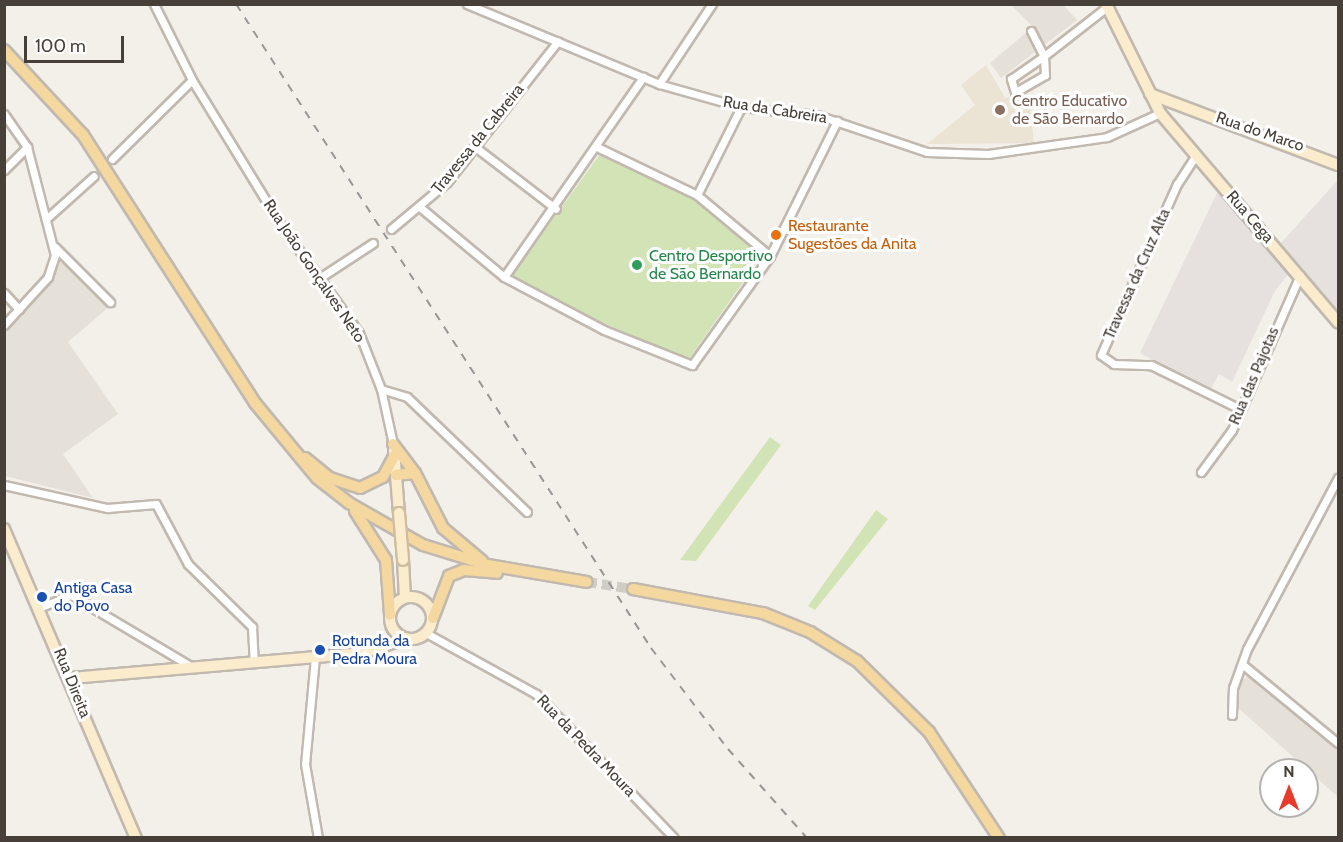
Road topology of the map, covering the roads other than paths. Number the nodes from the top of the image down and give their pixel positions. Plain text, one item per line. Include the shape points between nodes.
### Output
1 (154, 4) edge
2 (467, 4) edge
3 (712, 4) edge
4 (1106, 6) edge
5 (1031, 31) dead end
6 (558, 41) junction
7 (4, 50) edge
8 (1044, 56) junction
9 (643, 77) junction
10 (192, 80) junction
11 (659, 84) junction
12 (1150, 94) junction
13 (741, 107) junction
14 (1178, 108) junction
15 (1160, 113) junction
16 (4, 114) edge
17 (837, 121) junction
18 (474, 146) junction
19 (27, 147) junction
20 (599, 148) junction
21 (1196, 155) junction
22 (112, 159) dead end
23 (1338, 165) edge
24 (4, 170) edge
25 (94, 176) dead end
26 (696, 195) junction
27 (421, 208) junction
28 (556, 209) junction
29 (46, 219) junction
30 (391, 229) dead end
31 (373, 243) dead end
32 (52, 244) junction
33 (770, 256) junction
34 (1300, 275) junction
35 (321, 277) junction
36 (504, 277) junction
37 (4, 293) edge
38 (110, 302) dead end
39 (20, 309) junction
40 (1338, 322) edge
41 (4, 325) edge
42 (381, 389) junction
43 (1240, 409) junction
44 (279, 436) junction
45 (394, 450) junction
46 (1201, 472) dead end
47 (415, 473) junction
48 (383, 477) junction
49 (396, 478) junction
50 (1338, 478) edge
51 (4, 484) edge
52 (349, 503) junction
53 (527, 512) dead end
54 (4, 529) edge
55 (488, 565) junction
56 (531, 574) junction
57 (587, 582) tunnel mouth
58 (633, 589) tunnel mouth
59 (405, 597) junction
60 (41, 607) junction
61 (390, 615) junction
62 (433, 618) junction
63 (393, 629) junction
64 (426, 633) junction
65 (407, 638) junction
66 (385, 647) junction
67 (315, 657) junction
68 (254, 661) junction
69 (1242, 664) junction
70 (189, 665) junction
71 (71, 678) junction
72 (1232, 715) dead end
73 (1338, 742) edge
74 (136, 837) edge
75 (318, 837) edge
76 (674, 837) edge
77 (999, 837) edge

1 - 10 street, Rua João Gonçalves Neto
2 - 6 street, Rua da Cabreira
3 - 11 street
4 - 8 street
4 - 12 main road, Rua Cega
5 - 8 street
6 - 9 street, Rua da Cabreira
6 - 18 street, Travessa da Cabreira
7 - 44 main road via 83,135
8 - 8 street via 1045,75 1015,92 1011,79
9 - 11 street, Rua da Cabreira
9 - 20 street
10 - 22 street
10 - 35 street, Rua João Gonçalves Neto via 281,225
11 - 13 street, Rua da Cabreira
12 - 14 main road
12 - 15 main road, Rua Cega
13 - 17 street, Rua da Cabreira
13 - 26 street
14 - 15 main road
14 - 23 main road, Rua do Marco via 1219,117
15 - 17 street, Rua da Cabreira via 1107,137 988,154 927,152
15 - 21 main road, Rua Cega
16 - 19 street
17 - 33 street
18 - 27 street, Travessa da Cabreira
18 - 28 street
19 - 24 street
19 - 29 street
20 - 26 street
20 - 28 street
21 - 34 main road, Rua Cega
21 - 43 street, Travessa da Cruz Alta via 1177,184 1101,355 1114,364 1150,365
25 - 29 street
26 - 33 street
27 - 30 street, Travessa da Cabreira
27 - 36 street
28 - 36 street
29 - 32 street
31 - 35 street
32 - 38 street
32 - 39 street via 55,255 48,277
33 - 36 street via 692,364 604,330
34 - 40 main road, Rua Cega
34 - 43 street, Rua das Pajotas
35 - 42 street, Rua João Gonçalves Neto via 359,333
37 - 39 street
39 - 41 street
42 - 45 street, Rua João Gonçalves Neto
42 - 53 street via 407,397
43 - 46 street, Rua das Pajotas via 1217,454
44 - 48 main road via 346,486 360,488
44 - 52 main road
45 - 47 main road
45 - 48 main road
45 - 49 main road, Rua João Gonçalves Neto
47 - 49 main road
47 - 55 main road via 443,528
48 - 49 main road
49 - 59 main road, Rua João Gonçalves Neto, bridge
50 - 69 street
51 - 68 street via 107,508 156,504 188,564 252,627
52 - 55 main road via 423,545
52 - 61 main road via 381,546
54 - 60 main road, Rua Direita
55 - 56 main road
56 - 57 main road
56 - 62 main road via 455,572 444,582
58 - 77 main road via 763,613 810,632 857,661 929,732
59 - 61 main road
59 - 62 main road via 424,601
60 - 70 street via 70,595
60 - 71 main road, Rua Direita
61 - 63 main road
62 - 64 main road
63 - 65 main road
63 - 66 main road
64 - 65 main road
64 - 76 street, Rua da Pedra Moura via 536,694
65 - 66 main road
66 - 67 main road
67 - 68 main road
67 - 75 street via 305,764
68 - 70 main road
69 - 72 street
69 - 73 street
70 - 71 main road
71 - 74 main road, Rua Direita

